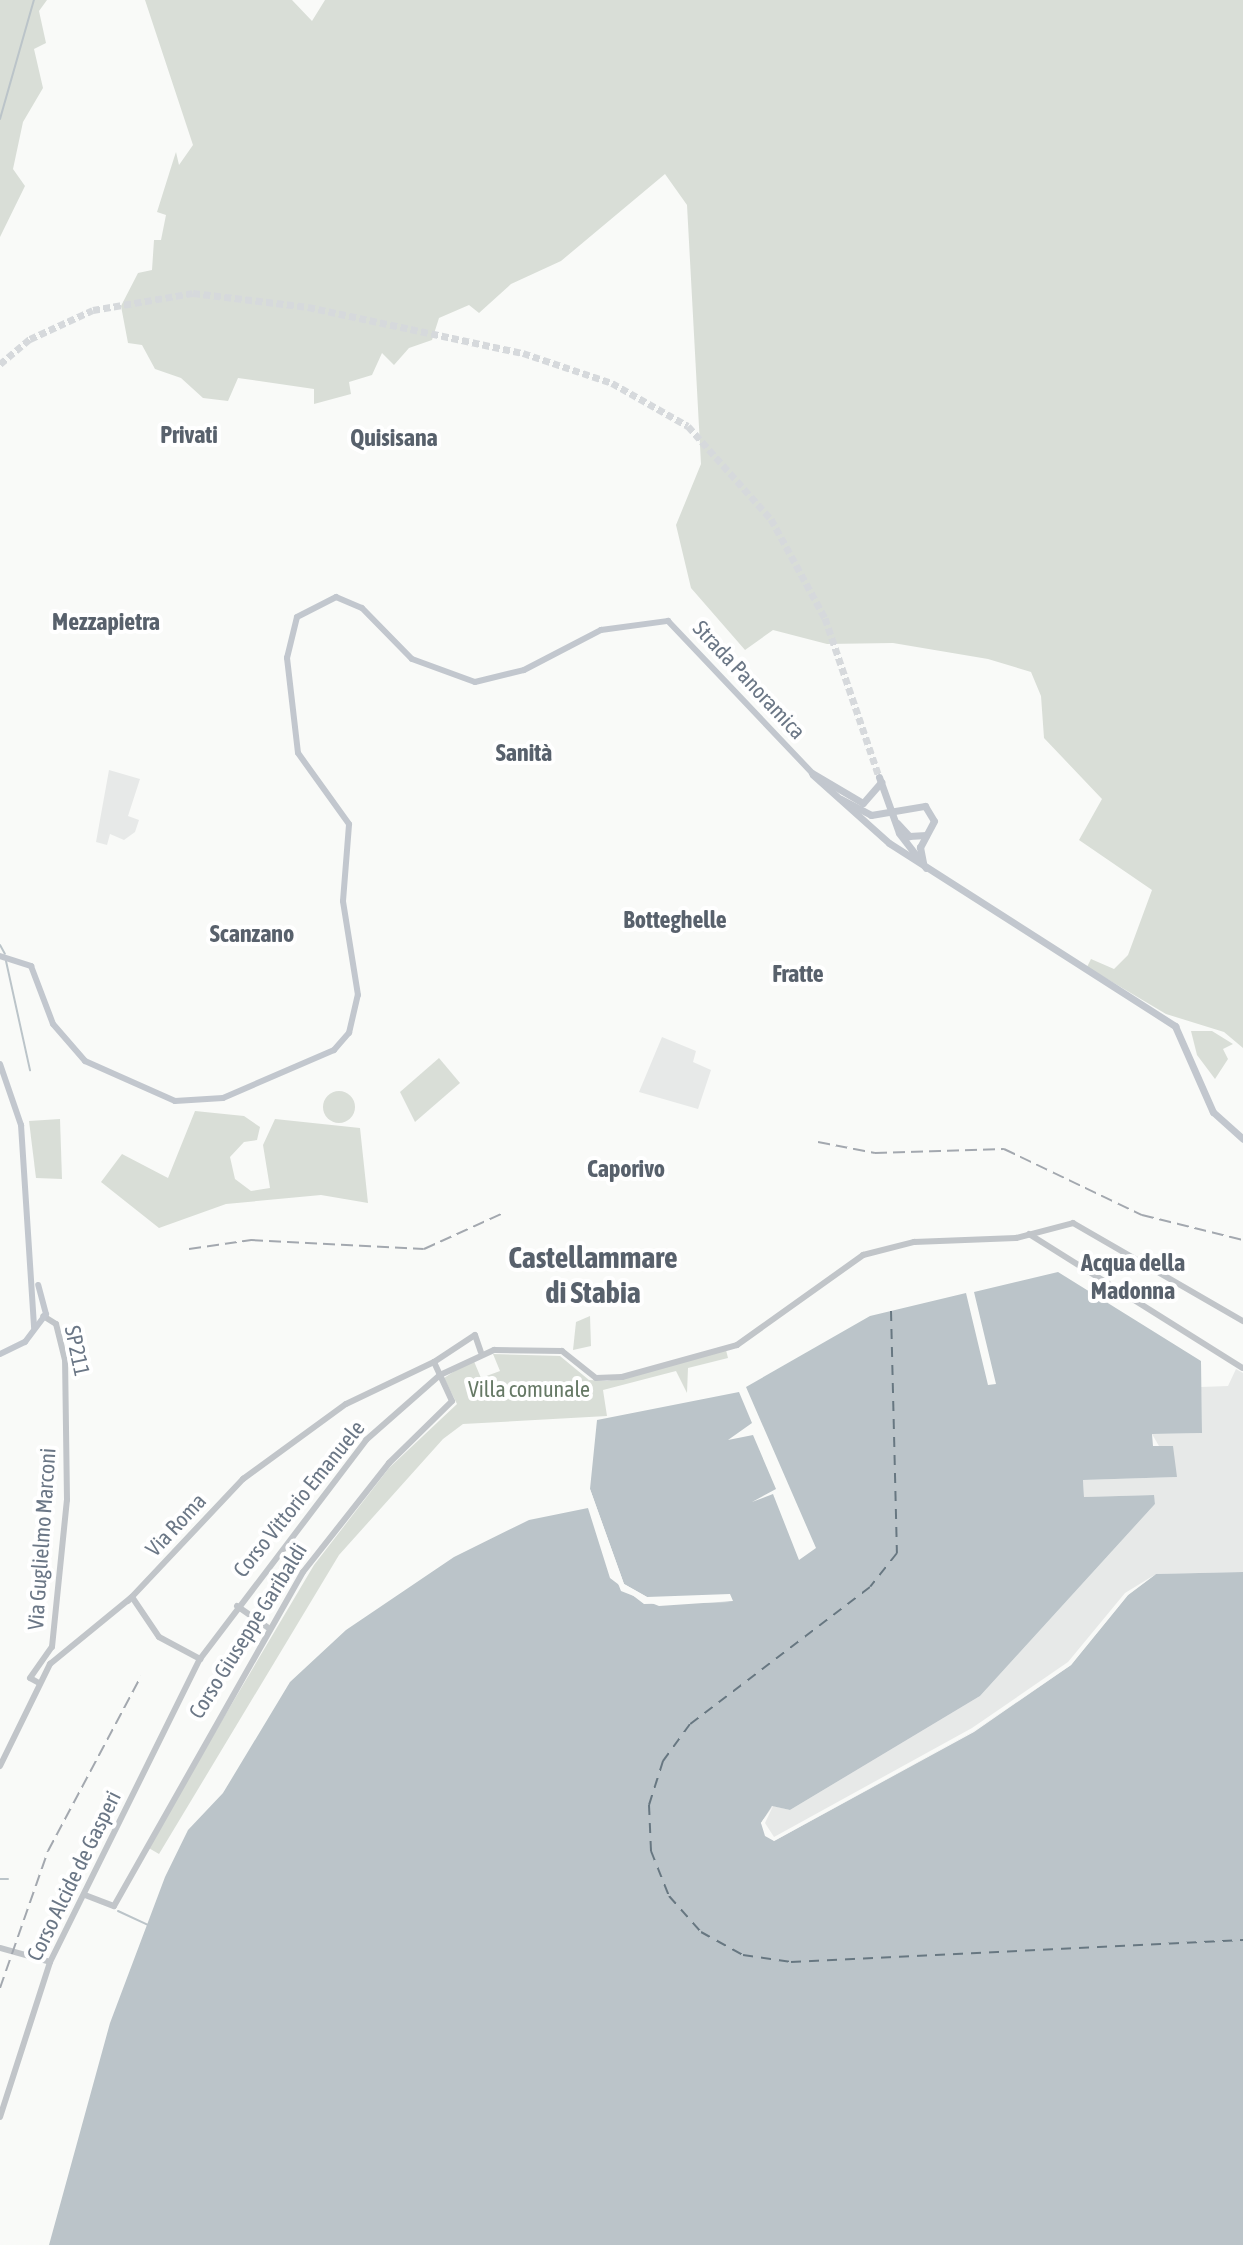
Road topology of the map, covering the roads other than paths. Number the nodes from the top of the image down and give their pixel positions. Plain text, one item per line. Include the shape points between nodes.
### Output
1 (812, 773) junction
2 (887, 815) junction
3 (926, 835) junction
4 (926, 868) junction
5 (0, 956) edge
6 (0, 1064) edge
7 (1243, 1139) edge
8 (1029, 1234) junction
9 (41, 1312) junction
10 (1243, 1321) edge
11 (481, 1352) junction
12 (0, 1354) edge
13 (434, 1362) junction
14 (1243, 1368) edge
15 (440, 1375) junction
16 (67, 1400) joint
17 (130, 1599) junction
18 (237, 1606) junction
19 (270, 1629) junction
20 (52, 1647) junction
21 (60, 1653) junction
22 (200, 1659) junction
23 (42, 1660) junction
24 (50, 1664) junction
25 (40, 1681) junction
26 (0, 1766) edge
27 (85, 1895) junction
28 (0, 1948) edge
29 (50, 1962) junction
30 (0, 2117) edge

1 - 2 main road via 852,808
1 - 2 main road via 863,803 880,779
1 - 4 main road via 863,825
1 - 5 main road, Strada Panoramica via 668,621 601,630 524,670 475,682 412,659 348,598 314,604 287,636 298,753 349,824 343,901 355,1017 334,1050 207,1103 166,1098 75,1051 53,1024 37,974 14,958
2 - 3 main road via 905,833
2 - 3 main road via 904,807 929,810 934,821
2 - 4 main road
3 - 4 main road via 920,852
4 - 7 main road via 1175,1026 1213,1112
6 - 9 main road via 21,1125
8 - 10 street via 1078,1223
8 - 11 street via 914,1242 863,1255 737,1345 596,1378 562,1351
8 - 14 street
9 - 12 main road via 20,1346
9 - 16 street, SP211 via 56,1324
11 - 13 street, Via Roma via 475,1335
11 - 15 street, Corso Vittorio Emanuele
13 - 15 street
13 - 17 street, Via Roma via 346,1404 250,1475
15 - 18 street, Corso Vittorio Emanuele via 366,1440
15 - 19 street, Corso Giuseppe Garibaldi via 452,1401 372,1483
16 - 20 street, Via Guglielmo Marconi / SP211 via 64,1553
17 - 21 street, Via Roma
17 - 22 street via 159,1637
18 - 19 street
18 - 22 street, Corso Vittorio Emanuele
19 - 27 street, Corso Giuseppe Garibaldi via 114,1906
20 - 21 street
20 - 23 street, Via Guglielmo Marconi
21 - 24 street, Via Roma
22 - 27 street, Corso Alcide de Gasperi
23 - 24 street
23 - 25 street, Via Guglielmo Marconi via 31,1682
24 - 25 street, Via Roma
25 - 26 street, Via Roma
27 - 29 street, Corso Alcide de Gasperi
28 - 29 street
29 - 30 street, Corso Alcide de Gasperi

